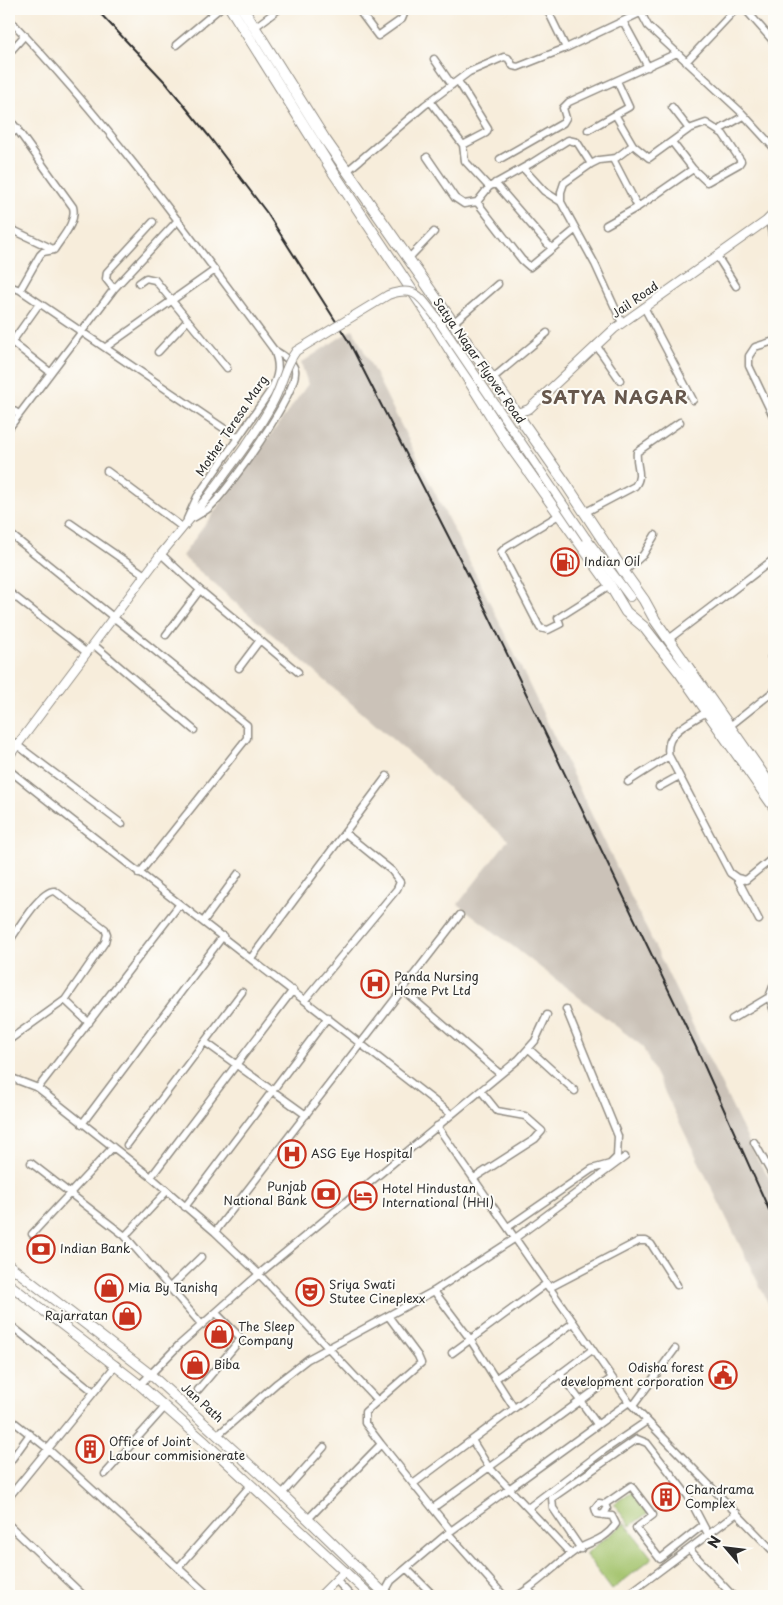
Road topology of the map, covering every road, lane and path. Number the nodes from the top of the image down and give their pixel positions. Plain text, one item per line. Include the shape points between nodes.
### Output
1 (219, 9) edge
2 (231, 9) edge
3 (244, 9) edge
4 (279, 9) edge
5 (358, 9) edge
6 (406, 9) edge
7 (547, 9) edge
8 (736, 9) edge
9 (745, 9) edge
10 (640, 11) edge
11 (9, 19) edge
12 (623, 21) junction
13 (255, 27) junction
14 (24, 35) junction
15 (774, 42) edge
16 (176, 45) dead end
17 (566, 48) junction
18 (9, 53) edge
19 (677, 53) junction
20 (434, 59) dead end
21 (686, 62) junction
22 (648, 67) junction
23 (617, 81) junction
24 (455, 83) junction
25 (430, 101) junction
26 (672, 107) dead end
27 (616, 116) junction
28 (744, 116) junction
29 (9, 118) edge
30 (18, 128) junction
31 (689, 129) junction
32 (588, 130) dead end
33 (719, 130) junction
34 (9, 136) edge
35 (672, 142) junction
36 (463, 145) junction
37 (633, 145) junction
38 (774, 146) edge
39 (427, 157) dead end
40 (500, 159) dead end
41 (613, 159) junction
42 (591, 164) junction
43 (523, 168) junction
44 (693, 169) junction
45 (346, 172) junction
46 (492, 185) junction
47 (476, 202) junction
48 (561, 202) junction
49 (638, 207) junction
50 (772, 215) edge
51 (178, 220) junction
52 (380, 220) junction
53 (153, 222) dead end
54 (606, 225) dead end
55 (371, 226) junction
56 (576, 229) junction
57 (434, 232) dead end
58 (9, 234) edge
59 (774, 246) edge
60 (552, 249) junction
61 (54, 250) junction
62 (717, 256) junction
63 (408, 259) junction
64 (215, 270) junction
65 (139, 284) dead end
66 (498, 284) dead end
67 (9, 286) edge
68 (736, 286) dead end
69 (114, 289) junction
70 (20, 290) junction
71 (172, 301) junction
72 (40, 304) junction
73 (644, 307) junction
74 (188, 320) junction
75 (453, 323) junction
76 (622, 323) junction
77 (82, 331) junction
78 (547, 334) dead end
79 (10, 341) edge
80 (774, 341) edge
81 (469, 345) junction
82 (596, 345) junction
83 (106, 347) junction
84 (274, 350) junction
85 (158, 352) dead end
86 (453, 356) junction
87 (226, 368) dead end
88 (50, 372) junction
89 (492, 378) junction
90 (620, 380) dead end
91 (693, 400) dead end
92 (9, 408) edge
93 (517, 413) junction
94 (20, 414) junction
95 (774, 418) edge
96 (680, 422) dead end
97 (9, 428) edge
98 (238, 438) junction
99 (106, 471) dead end
100 (208, 497) joint
101 (584, 513) junction
102 (559, 515) junction
103 (70, 523) dead end
104 (184, 525) junction
105 (9, 533) edge
106 (655, 535) dead end
107 (161, 554) junction
108 (774, 559) edge
109 (624, 572) junction
110 (145, 575) junction
111 (610, 585) junction
112 (200, 590) junction
113 (9, 592) edge
114 (630, 597) junction
115 (644, 601) junction
116 (627, 612) junction
117 (114, 618) junction
118 (166, 635) dead end
119 (669, 639) junction
120 (260, 640) junction
121 (94, 644) junction
122 (87, 653) junction
123 (239, 668) dead end
124 (298, 672) dead end
125 (774, 691) edge
126 (708, 711) junction
127 (730, 726) junction
128 (194, 730) dead end
129 (9, 739) edge
130 (17, 744) junction
131 (9, 756) edge
132 (669, 756) junction
133 (9, 770) edge
134 (387, 776) dead end
135 (679, 776) junction
136 (628, 782) dead end
137 (659, 788) dead end
138 (774, 790) edge
139 (774, 807) edge
140 (122, 824) dead end
141 (345, 832) junction
142 (774, 857) edge
143 (139, 874) junction
144 (238, 874) dead end
145 (737, 878) junction
146 (179, 905) junction
147 (460, 915) dead end
148 (759, 920) dead end
149 (203, 922) junction
150 (223, 936) junction
151 (9, 942) edge
152 (251, 958) junction
153 (774, 984) edge
154 (293, 990) junction
155 (403, 990) junction
156 (242, 992) dead end
157 (769, 996) junction
158 (65, 1000) junction
159 (305, 1000) junction
160 (566, 1010) dead end
161 (774, 1010) edge
162 (547, 1015) dead end
163 (328, 1017) junction
164 (732, 1019) dead end
165 (89, 1023) junction
166 (9, 1040) edge
167 (205, 1042) junction
168 (362, 1044) junction
169 (529, 1049) junction
170 (235, 1065) junction
171 (500, 1074) junction
172 (9, 1077) edge
173 (38, 1088) junction
174 (480, 1091) junction
175 (575, 1091) dead end
176 (272, 1092) junction
177 (451, 1114) junction
178 (306, 1115) junction
179 (82, 1124) junction
180 (437, 1126) junction
181 (754, 1142) dead end
182 (127, 1145) dead end
183 (113, 1147) junction
184 (625, 1157) dead end
185 (31, 1163) dead end
186 (151, 1177) junction
187 (474, 1178) junction
188 (774, 1178) edge
189 (167, 1191) junction
190 (71, 1194) junction
191 (185, 1207) junction
192 (508, 1227) junction
193 (214, 1232) junction
194 (32, 1234) dead end
195 (125, 1236) junction
196 (514, 1239) junction
197 (201, 1257) dead end
198 (9, 1265) edge
199 (259, 1274) junction
200 (9, 1284) edge
201 (547, 1286) junction
202 (677, 1286) dead end
203 (170, 1287) junction
204 (434, 1291) junction
205 (216, 1313) junction
206 (389, 1317) junction
207 (573, 1323) junction
208 (9, 1324) edge
209 (202, 1325) junction
210 (470, 1339) junction
211 (330, 1348) junction
212 (675, 1349) dead end
213 (592, 1350) junction
214 (452, 1353) dead end
215 (116, 1365) junction
216 (560, 1373) junction
217 (150, 1374) junction
218 (612, 1378) junction
219 (495, 1379) junction
220 (140, 1385) junction
221 (198, 1390) dead end
222 (94, 1392) junction
223 (377, 1400) junction
224 (580, 1402) junction
225 (631, 1404) junction
226 (166, 1407) junction
227 (514, 1408) junction
228 (9, 1418) edge
229 (647, 1420) junction
230 (597, 1424) junction
231 (30, 1434) junction
232 (218, 1435) junction
233 (472, 1440) junction
234 (381, 1444) junction
235 (324, 1447) dead end
236 (47, 1448) junction
237 (9, 1463) edge
238 (488, 1466) junction
239 (105, 1474) dead end
240 (413, 1484) junction
241 (250, 1486) junction
242 (510, 1488) junction
243 (282, 1494) junction
244 (9, 1497) edge
245 (605, 1504) junction
246 (433, 1508) junction
247 (528, 1508) junction
248 (737, 1513) junction
249 (603, 1515) junction
250 (308, 1519) junction
251 (9, 1525) edge
252 (703, 1525) junction
253 (450, 1532) junction
254 (708, 1534) junction
255 (581, 1549) junction
256 (689, 1549) junction
257 (774, 1552) edge
258 (571, 1554) junction
259 (178, 1568) junction
260 (407, 1569) junction
261 (345, 1572) junction
262 (336, 1580) junction
263 (528, 1590) junction
264 (386, 1595) edge
265 (84, 1596) edge
266 (208, 1596) edge
267 (320, 1596) edge
268 (351, 1596) edge
269 (371, 1596) edge
270 (434, 1596) edge
271 (504, 1596) edge
272 (517, 1596) edge
273 (534, 1596) edge
274 (626, 1596) edge
275 (731, 1596) edge

1 - 16 street
2 - 55 main road
3 - 13 main road
4 - 13 street
5 - 6 street via 378,36 402,19
7 - 17 street
8 - 21 street
9 - 15 street
10 - 12 street
10 - 19 street via 648,26
11 - 14 street
12 - 17 street
12 - 22 street
13 - 45 main road
14 - 18 street
14 - 51 street via 72,87
17 - 24 street via 518,67 504,57 469,72
19 - 21 street
19 - 22 street
20 - 24 street
21 - 28 street
22 - 23 street
23 - 27 street via 629,108
23 - 40 street via 565,104 563,123
24 - 25 street
24 - 36 street via 488,129
25 - 36 street
25 - 45 street
26 - 31 street
27 - 32 street
27 - 37 street
28 - 33 street
28 - 38 street
29 - 30 street
30 - 34 street
30 - 61 street via 73,206 73,220
31 - 33 street via 706,123
31 - 35 street
33 - 44 street via 739,158 739,164 706,182
35 - 37 street via 649,158
35 - 44 street
36 - 46 street via 465,161
37 - 41 street
39 - 47 street via 460,202 469,205
41 - 42 street
41 - 49 street
42 - 43 street via 577,142 568,140
42 - 48 street via 564,183
43 - 46 street
43 - 48 street via 544,191
44 - 49 street
45 - 52 main road
46 - 47 street
46 - 60 street
47 - 60 street via 526,265 530,267
48 - 56 street
49 - 54 street
50 - 59 street
50 - 62 street, Jail Road
51 - 64 street
51 - 69 street
52 - 55 main road
52 - 63 main road
53 - 69 street via 107,272 106,279
55 - 86 main road
56 - 60 street
56 - 76 street
57 - 63 street
58 - 61 street via 12,231 21,233
61 - 70 street via 40,254
62 - 68 street
62 - 73 street, Jail Road
63 - 75 main road
64 - 71 street
64 - 84 street
65 - 71 street via 146,278 155,280
66 - 75 street
67 - 70 street
69 - 77 street
70 - 72 street
71 - 74 street
71 - 83 street
72 - 77 street
72 - 79 street
73 - 76 street, Jail Road
73 - 91 street
74 - 85 street
74 - 87 street
75 - 81 main road
76 - 82 street, Jail Road
77 - 83 street
77 - 88 street
78 - 89 street
79 - 88 street
80 - 95 street via 755,347 749,356 749,366
81 - 86 main road
81 - 89 main road
82 - 90 street
82 - 93 street, Jail Road via 530,409
83 - 98 street
84 - 98 street, Mother Teresa Marg via 278,361 277,378
84 - 104 street, Mother Teresa Marg via 295,369 290,391 224,490 208,509
86 - 102 main road via 497,427
88 - 94 street
89 - 93 main road
92 - 94 street
93 - 101 main road
94 - 97 street
96 - 101 street via 637,452 640,475 635,486
98 - 104 street, Mother Teresa Marg via 197,497
99 - 104 street
100 - 104 street, Mother Teresa Marg
100 - 114 street, Satya Nagar Flyover Road, bridge via 264,420 296,351 388,295 411,291 419,295 436,317 586,538
101 - 109 main road
102 - 111 main road
102 - 111 street via 501,552 540,628 548,630 560,624 558,618
103 - 110 street
104 - 107 street, Mother Teresa Marg
105 - 117 street
106 - 109 street via 643,555
107 - 110 street, Mother Teresa Marg
107 - 112 street
108 - 119 street
109 - 115 main road
110 - 117 street, Mother Teresa Marg
111 - 116 main road
112 - 118 street
112 - 120 street
113 - 122 street
114 - 115 main road
114 - 116 main road
115 - 116 main road via 641,615
115 - 119 main road
116 - 126 main road via 644,627
117 - 121 street, Mother Teresa Marg
117 - 143 street via 243,721 248,730 247,738
119 - 127 main road
120 - 123 street
120 - 124 street
121 - 122 street, Mother Teresa Marg
121 - 128 street
122 - 130 street, Mother Teresa Marg
125 - 127 street
126 - 132 street via 672,735 666,746
126 - 139 main road
127 - 138 main road
129 - 130 street
130 - 131 street, Mother Teresa Marg
130 - 140 street
132 - 135 street
132 - 136 street
133 - 143 street
134 - 141 street
135 - 137 street
135 - 145 street via 725,865
141 - 152 street
141 - 159 street via 392,871 400,882
142 - 145 street via 746,880
143 - 146 street
144 - 149 street
145 - 148 street
146 - 149 street
146 - 165 street
147 - 155 street
149 - 150 street
150 - 152 street
150 - 179 street
151 - 158 street via 42,896 51,890 105,929 105,942
152 - 154 street
153 - 157 street
154 - 159 street
154 - 170 street
155 - 168 street
155 - 171 street
156 - 167 street
157 - 161 street
157 - 164 street
158 - 165 street
158 - 166 street
159 - 163 street
160 - 192 street via 618,1136 617,1158 610,1164 592,1169
162 - 169 street
163 - 168 street
163 - 176 street
165 - 173 street
167 - 170 street
167 - 182 street
168 - 177 street
168 - 178 street
169 - 171 street
169 - 175 street
170 - 176 street
170 - 186 street
171 - 174 street
172 - 173 street
173 - 179 street
174 - 177 street
174 - 187 street via 497,1111 525,1116 542,1131 535,1139
176 - 178 street
176 - 191 street
177 - 180 street
178 - 193 street
179 - 183 street
180 - 187 street
180 - 199 street
181 - 188 street
183 - 186 street
183 - 190 street
184 - 196 street
185 - 190 street
186 - 189 street
187 - 192 street
189 - 191 street
189 - 195 street
190 - 194 street
190 - 195 street
191 - 193 street
192 - 196 street
193 - 199 street
195 - 203 street
196 - 201 street
196 - 204 street
197 - 203 street
198 - 217 main road, Jan Path
199 - 205 street
199 - 211 street
200 - 215 main road
201 - 202 street via 639,1241 651,1244
201 - 207 street
201 - 210 street
203 - 209 street
204 - 206 street
204 - 210 street
205 - 209 street
205 - 221 street via 240,1340
206 - 211 street
206 - 223 street via 421,1363
207 - 213 street
207 - 219 street
208 - 222 street
209 - 217 street
210 - 214 street
210 - 219 street
211 - 223 street
211 - 232 street via 296,1368
212 - 225 street
213 - 216 street
213 - 218 street
215 - 220 main road
215 - 222 street
216 - 224 street
216 - 227 street
217 - 220 street
217 - 232 main road, Jan Path
218 - 224 street
218 - 225 street
219 - 227 street
220 - 226 main road
222 - 236 street
223 - 234 street via 365,1412 365,1423
224 - 230 street
224 - 238 street
225 - 229 street
225 - 230 street
226 - 239 street
226 - 241 main road
227 - 233 street
228 - 231 street
229 - 247 street
229 - 248 street
230 - 242 street
231 - 236 street
231 - 237 street
232 - 243 main road, Jan Path
233 - 238 street
233 - 240 street
234 - 240 street
234 - 250 street
235 - 243 street
236 - 244 street
236 - 259 street
238 - 242 street
238 - 246 street
240 - 246 street
241 - 259 street
241 - 261 main road
242 - 247 street
242 - 253 street
243 - 250 main road, Jan Path
245 - 249 street via 607,1509
245 - 249 street via 599,1503 595,1508 597,1514
245 - 252 street via 631,1486 653,1515 636,1528 660,1559
246 - 253 street
247 - 258 street
248 - 254 street
248 - 257 street
249 - 255 street via 612,1516 616,1524 602,1539
250 - 264 main road, Jan Path
251 - 265 street
252 - 254 street
252 - 255 street via 688,1496 647,1443 637,1439 552,1498 553,1508
253 - 260 street
253 - 271 street
254 - 256 street
255 - 258 street
256 - 274 street
256 - 275 street
258 - 263 street
259 - 266 street
260 - 264 street via 391,1581
260 - 270 street
261 - 262 street
261 - 269 main road
262 - 267 street
262 - 268 street
263 - 272 street
263 - 273 street

